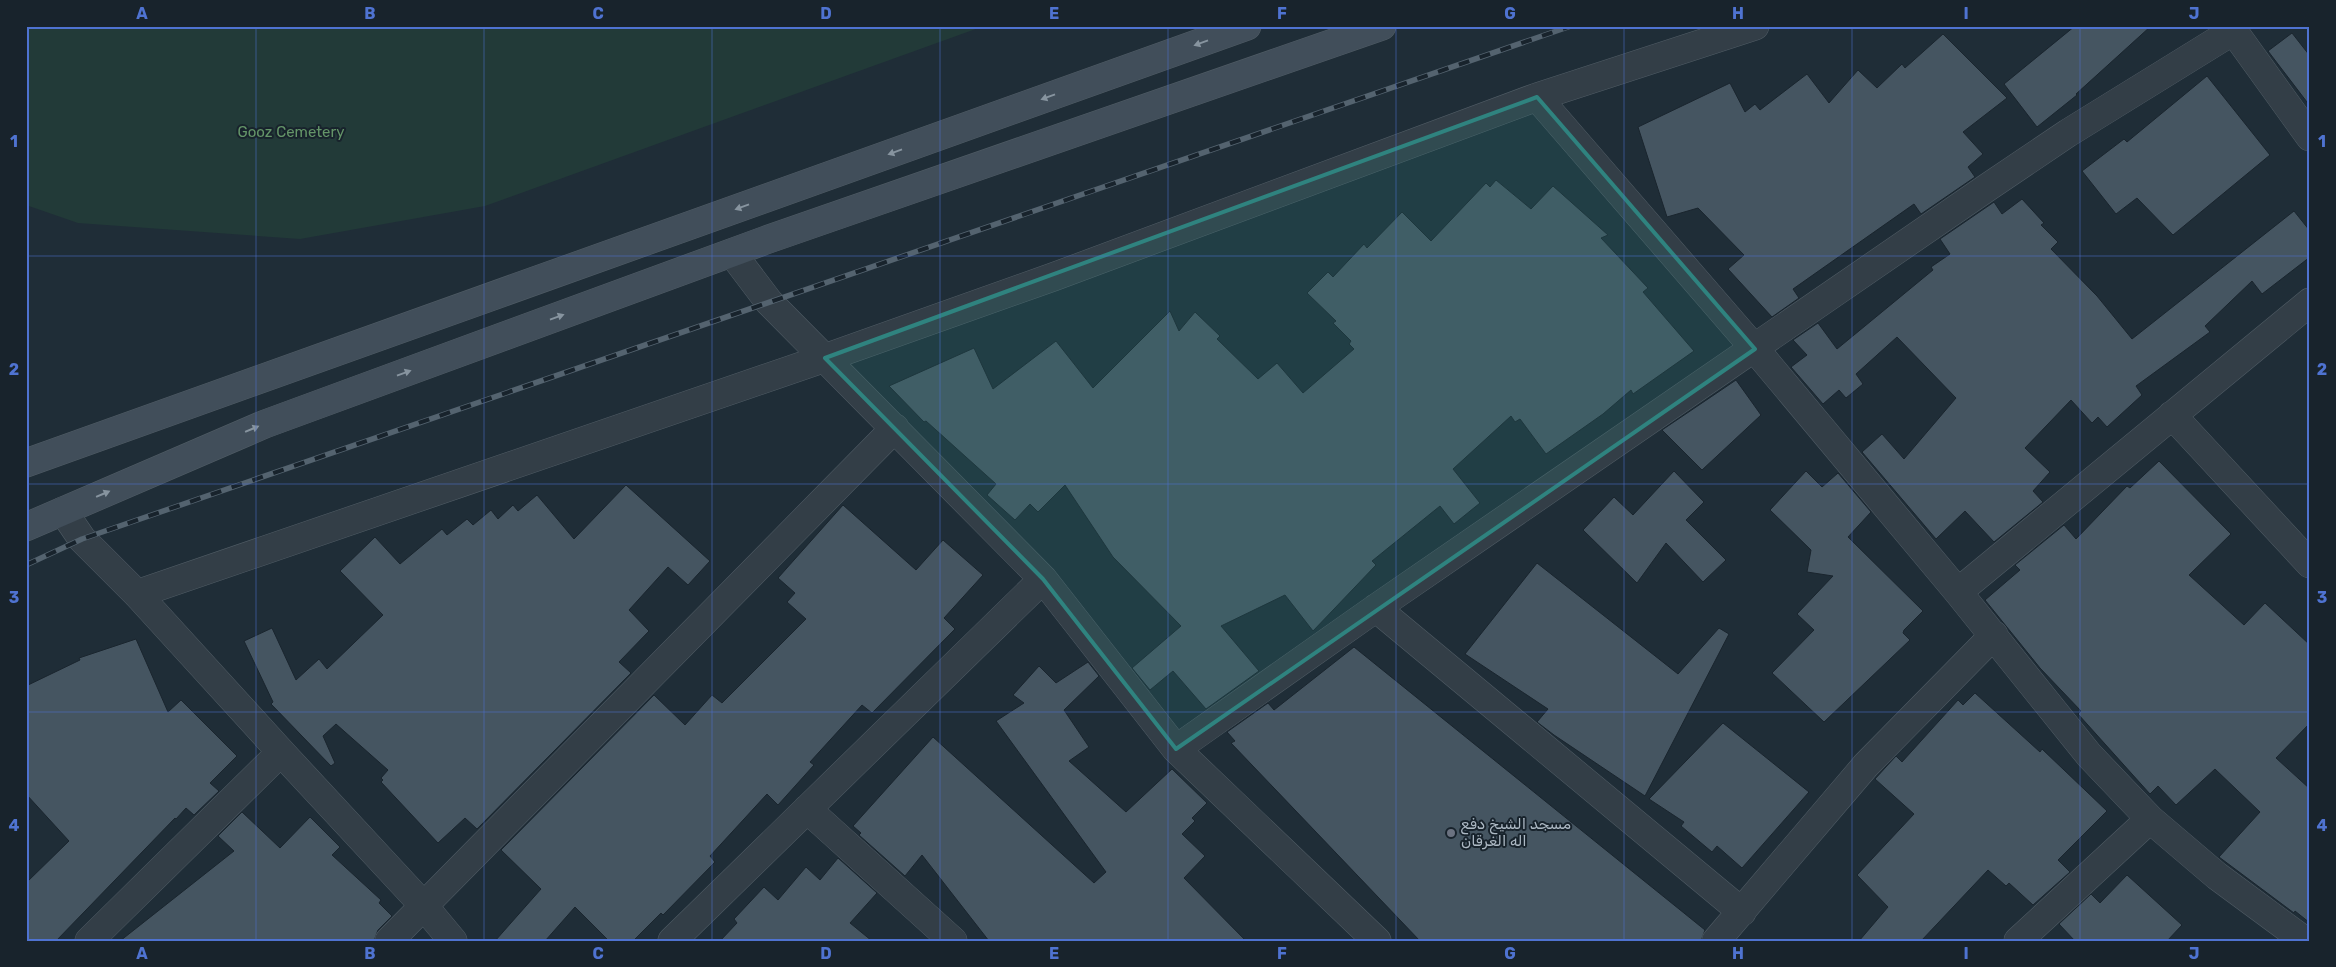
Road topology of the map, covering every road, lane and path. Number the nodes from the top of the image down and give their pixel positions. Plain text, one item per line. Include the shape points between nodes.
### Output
1 (1247, 26) edge
2 (1382, 26) edge
3 (1755, 26) edge
4 (2232, 29) edge
5 (1537, 97) junction
6 (2310, 137) edge
7 (732, 253) junction
8 (2310, 302) edge
9 (1755, 349) junction
10 (825, 358) junction
11 (2172, 415) junction
12 (894, 428) junction
13 (26, 463) edge
14 (63, 511) junction
15 (26, 527) edge
16 (2310, 564) edge
17 (1043, 579) junction
18 (1958, 592) junction
19 (137, 594) junction
20 (1376, 608) junction
21 (1994, 635) junction
22 (1176, 749) junction
23 (281, 752) junction
24 (807, 809) junction
25 (2150, 818) junction
26 (423, 905) junction
27 (1742, 912) junction
28 (88, 941) edge
29 (389, 941) edge
30 (453, 941) edge
31 (672, 941) edge
32 (953, 941) edge
33 (1377, 941) edge
34 (1716, 941) edge
35 (2018, 941) edge
36 (2304, 941) edge

1 -> 13 main road
2 - 7 main road
3 - 5 street
4 - 6 street
4 - 9 street via 2068,134
5 - 9 street
5 - 10 street
7 - 10 street via 769,302
14 -> 7 main road via 265,424
8 - 11 street
9 - 18 street
9 - 20 street
10 - 12 street
10 - 19 street
11 - 16 street
11 - 18 street
12 - 17 street
12 - 26 street
14 - 15 main road
14 - 19 street via 82,539
17 - 22 street
17 - 24 street
18 - 21 street
19 - 23 street
20 - 22 street
20 - 27 street
21 - 25 street via 2089,755
21 - 27 street via 1866,765
22 - 33 street
23 - 26 street
23 - 28 street
24 - 31 street
24 - 32 street
25 - 35 street
25 - 36 street via 2217,876
26 - 29 street
26 - 30 street
27 - 34 street

